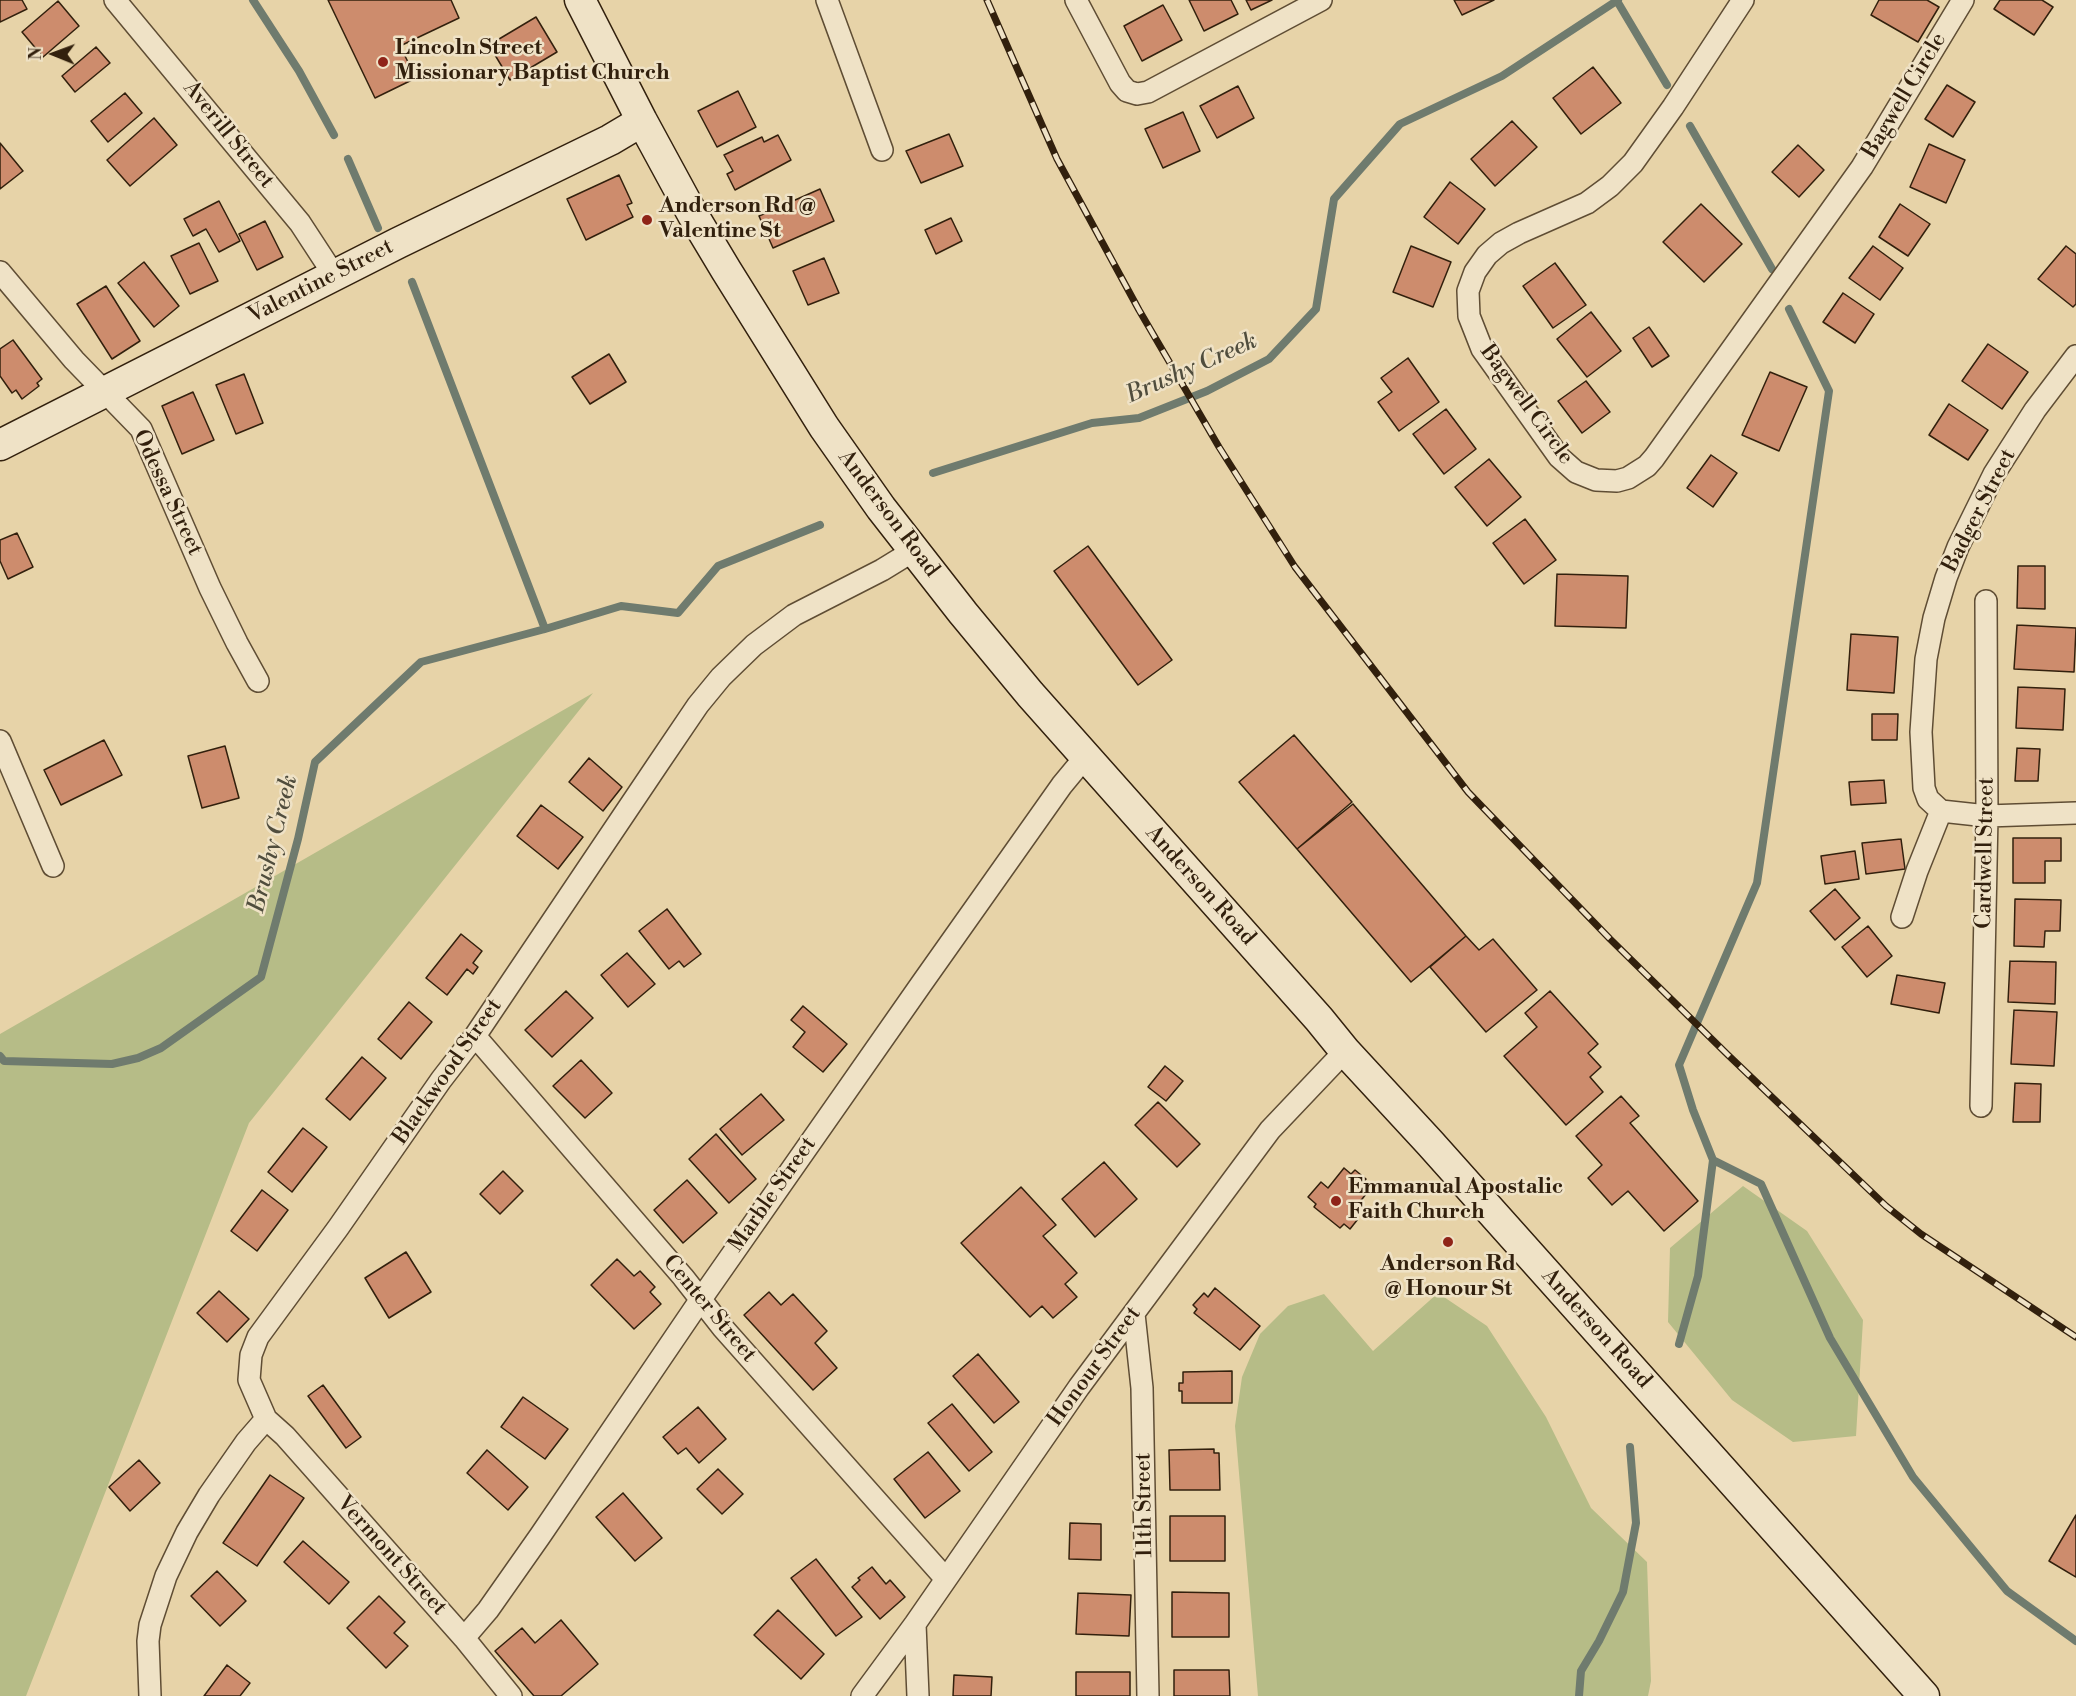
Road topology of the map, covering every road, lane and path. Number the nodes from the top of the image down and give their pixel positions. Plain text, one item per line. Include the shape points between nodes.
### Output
1 (115, 0) edge
2 (580, 0) edge
3 (827, 0) edge
4 (1076, 0) edge
5 (1321, 0) edge
6 (1743, 0) edge
7 (1963, 0) edge
8 (642, 121) junction
9 (882, 150) dead end
10 (0, 272) edge
11 (334, 275) junction
12 (2076, 356) edge
13 (105, 392) junction
14 (0, 445) edge
15 (913, 551) junction
16 (1986, 601) dead end
17 (258, 681) dead end
18 (0, 741) edge
19 (1086, 756) junction
20 (1941, 811) junction
21 (2076, 813) edge
22 (1987, 816) junction
23 (53, 866) dead end
24 (1902, 917) dead end
25 (475, 1036) junction
26 (1345, 1051) junction
27 (1981, 1106) dead end
28 (700, 1299) junction
29 (1134, 1314) junction
30 (266, 1419) junction
31 (946, 1579) junction
32 (915, 1624) junction
33 (464, 1638) junction
34 (153, 1693) edge
35 (512, 1696) edge
36 (862, 1696) edge
37 (918, 1696) edge
38 (1148, 1696) edge
39 (1924, 1696) edge

1 - 11 street, Averill Street via 300,223
2 - 8 main road, Anderson Road
3 - 9 street
4 - 5 street via 1120,83 1137,94
6 - 7 street, Bagwell Circle via 1633,163 1587,203 1501,243 1474,272 1468,291 1469,316 1482,349 1560,457 1576,472 1596,480 1628,478 1654,458 1862,167
8 - 11 main road, Valentine Street
8 - 15 main road, Anderson Road via 720,261 824,427
10 - 13 street, Odessa Street
11 - 13 main road, Valentine Street
12 - 20 street, Badger Street via 1994,474 1958,546 1934,618 1926,659 1921,732 1924,788 1928,799
13 - 14 main road, Valentine Street
13 - 17 street, Odessa Street via 141,429 210,588
15 - 19 main road, Anderson Road
15 - 25 street, Blackwood Street via 794,615 754,645 721,677 698,705
16 - 22 street, Cardwell Street
18 - 23 street
19 - 26 main road, Anderson Road
19 - 28 street, Marble Street
20 - 22 street
20 - 24 street
21 - 22 street
22 - 27 street, Cardwell Street
25 - 28 street, Center Street
25 - 30 street, Blackwood Street via 258,1337 251,1355 249,1380
26 - 29 street, Honour Street via 1270,1130
26 - 39 main road, Anderson Road
28 - 31 street, Center Street
28 - 33 street, Marble Street via 540,1536
29 - 31 street, Honour Street
29 - 38 street, 11th Street via 1142,1388
30 - 33 street, Vermont Street
30 - 34 street via 208,1495 166,1576 148,1641
31 - 32 street, Honour Street
32 - 36 street, Honour Street
32 - 37 street
33 - 35 street, Vermont Street

